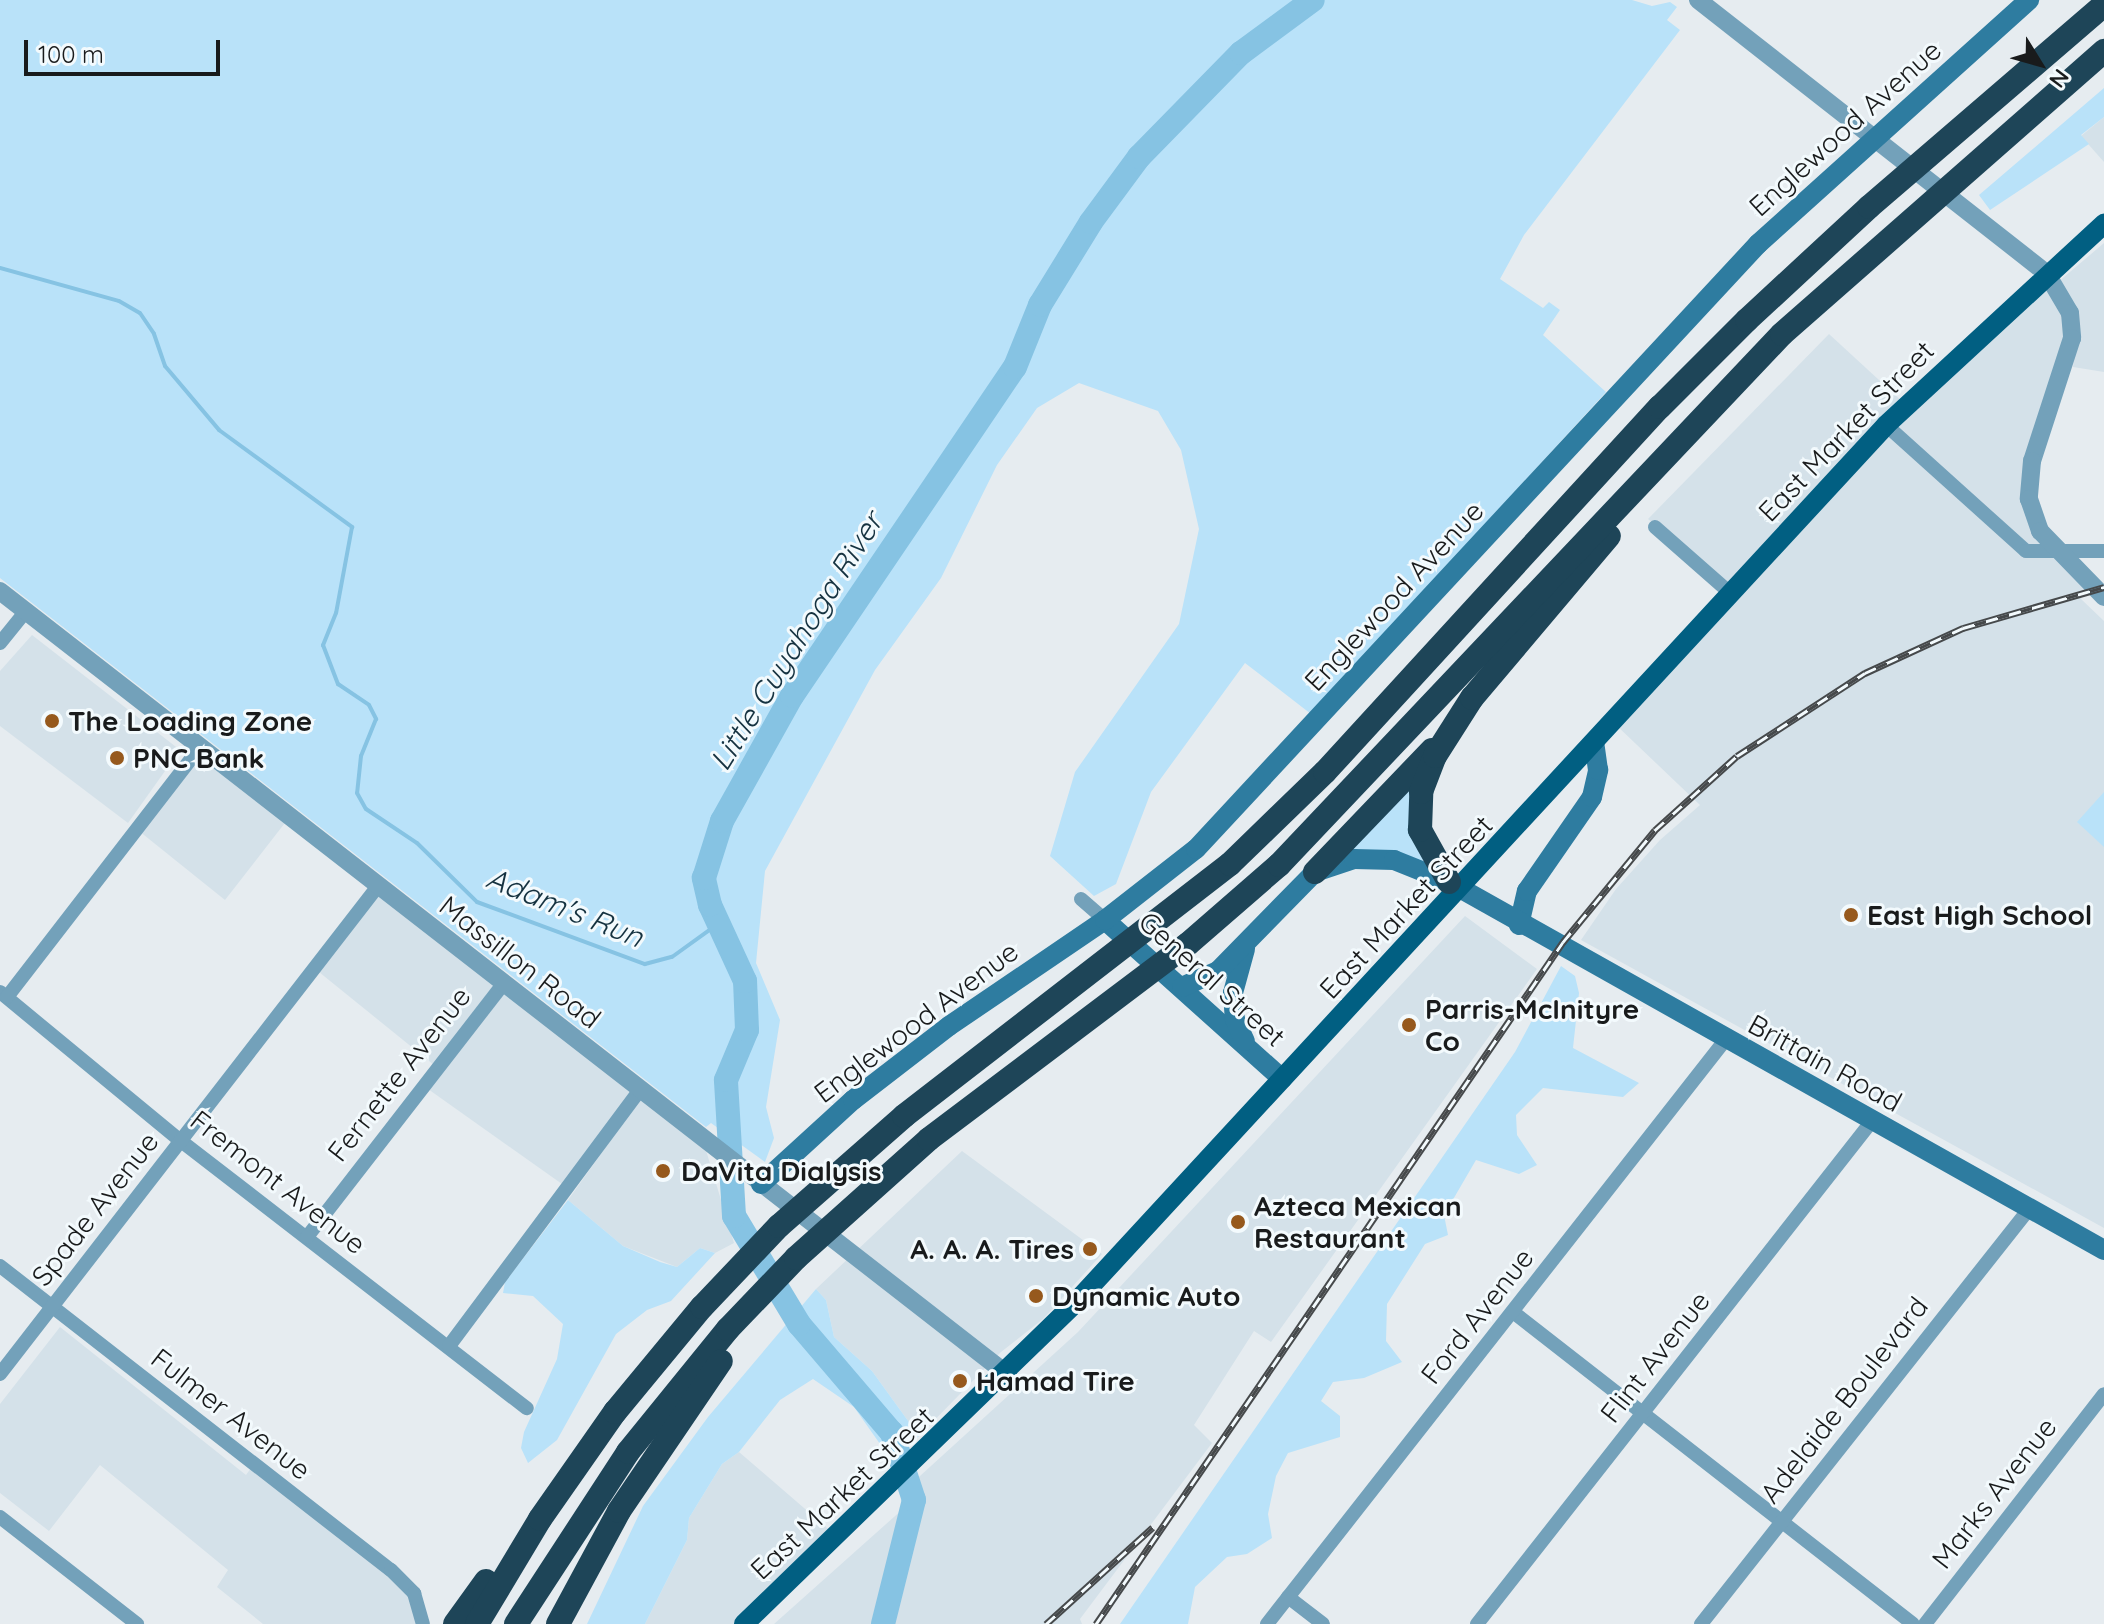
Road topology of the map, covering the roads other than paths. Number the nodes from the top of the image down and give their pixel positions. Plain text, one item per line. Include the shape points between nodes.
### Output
1 (1698, 0) edge
2 (2029, 0) edge
3 (2094, 0) edge
4 (2104, 5) edge
5 (2104, 51) edge
6 (2035, 65) junction
7 (1873, 137) junction
8 (2104, 224) edge
9 (2047, 274) junction
10 (1731, 386) junction
11 (1886, 425) junction
12 (1655, 527) dead end
13 (2104, 551) edge
14 (2058, 552) junction
15 (0, 591) edge
16 (1730, 593) junction
17 (2104, 597) edge
18 (26, 611) junction
19 (0, 643) edge
20 (1449, 732) junction
21 (1594, 743) junction
22 (200, 747) junction
23 (1315, 872) junction
24 (1449, 882) junction
25 (378, 886) junction
26 (1081, 899) dead end
27 (1105, 920) junction
28 (1519, 925) junction
29 (1247, 945) junction
30 (504, 983) junction
31 (1182, 987) junction
32 (3, 995) edge
33 (1726, 1039) junction
34 (1248, 1048) junction
35 (1282, 1079) junction
36 (640, 1090) junction
37 (1872, 1121) junction
38 (181, 1141) junction
39 (761, 1184) junction
40 (2029, 1209) junction
41 (307, 1237) junction
42 (2104, 1250) edge
43 (0, 1266) edge
44 (52, 1306) junction
45 (1513, 1312) junction
46 (734, 1334) junction
47 (449, 1346) junction
48 (0, 1374) edge
49 (1007, 1374) junction
50 (2104, 1394) edge
51 (527, 1408) dead end
52 (1644, 1414) junction
53 (0, 1517) edge
54 (540, 1519) junction
55 (1781, 1523) junction
56 (1288, 1597) junction
57 (422, 1617) edge
58 (137, 1624) edge
59 (455, 1624) edge
60 (477, 1624) edge
61 (516, 1624) edge
62 (558, 1624) edge
63 (744, 1624) edge
64 (1267, 1624) edge
65 (1323, 1624) edge
66 (1477, 1624) edge
67 (1701, 1624) edge
68 (1913, 1624) edge
69 (1925, 1624) edge

1 - 7 street
2 - 7 main road, Englewood Avenue
3 - 6 highway
4 - 6 highway
5 - 10 highway via 1929,201
6 - 54 highway via 1903,178 1660,407 1292,805 1152,928 854,1157 702,1307 615,1412
7 - 9 street
7 - 27 main road, Englewood Avenue via 1758,244 1196,849
8 - 9 main road, East Market Street
9 - 11 main road, East Market Street
9 - 14 street via 2070,313 2072,338 2027,483 2034,516
10 - 20 highway
10 - 46 highway via 1346,801 1174,955 929,1139 796,1258
11 - 14 street via 2015,544 2033,553
11 - 16 main road, East Market Street
12 - 16 street
13 - 14 street
14 - 17 street
15 - 18 street, Massillon Road
16 - 21 main road, East Market Street
18 - 19 street
18 - 22 street, Massillon Road
20 - 23 highway
20 - 24 highway via 1424,783 1419,816 1425,847
21 - 28 main road via 1598,770 1592,797 1527,891
21 - 35 main road, East Market Street
22 - 25 street, Massillon Road
22 - 32 street
23 - 24 main road, Brittain Road via 1377,858
23 - 29 main road
24 - 28 main road, Brittain Road
25 - 30 street, Massillon Road
25 - 38 street, Spade Avenue
26 - 27 street
27 - 31 main road, General Street
27 - 39 main road, Englewood Avenue via 937,1035 853,1100
28 - 33 main road, Brittain Road
29 - 31 main road via 1209,977
29 - 34 main road via 1233,993 1235,1020
30 - 36 street, Massillon Road
30 - 41 street, Fernette Avenue
31 - 34 main road, General Street
32 - 38 street, Fremont Avenue
33 - 37 main road, Brittain Road
33 - 45 street, Ford Avenue
34 - 35 main road, General Street
35 - 49 main road, East Market Street
36 - 39 street, Massillon Road
36 - 47 street
37 - 40 main road, Brittain Road
37 - 52 street, Flint Avenue
38 - 41 street, Fremont Avenue
38 - 44 street, Spade Avenue
39 - 49 street, Massillon Road
40 - 42 main road, Brittain Road
40 - 55 street, Adelaide Boulevard
41 - 47 street, Fremont Avenue
43 - 44 street, Fulmer Avenue
44 - 48 street, Spade Avenue
44 - 57 street, Fulmer Avenue via 391,1570 414,1593
45 - 52 street
45 - 56 street, Ford Avenue
46 - 61 highway via 628,1452
46 - 62 highway via 619,1511
47 - 51 street, Fremont Avenue
49 - 63 main road, East Market Street
50 - 69 street, Marks Avenue
52 - 55 street
52 - 66 street, Flint Avenue
53 - 58 street
54 - 59 highway
54 - 60 highway
55 - 67 street, Adelaide Boulevard
55 - 68 street
56 - 64 street, Ford Avenue
56 - 65 street

